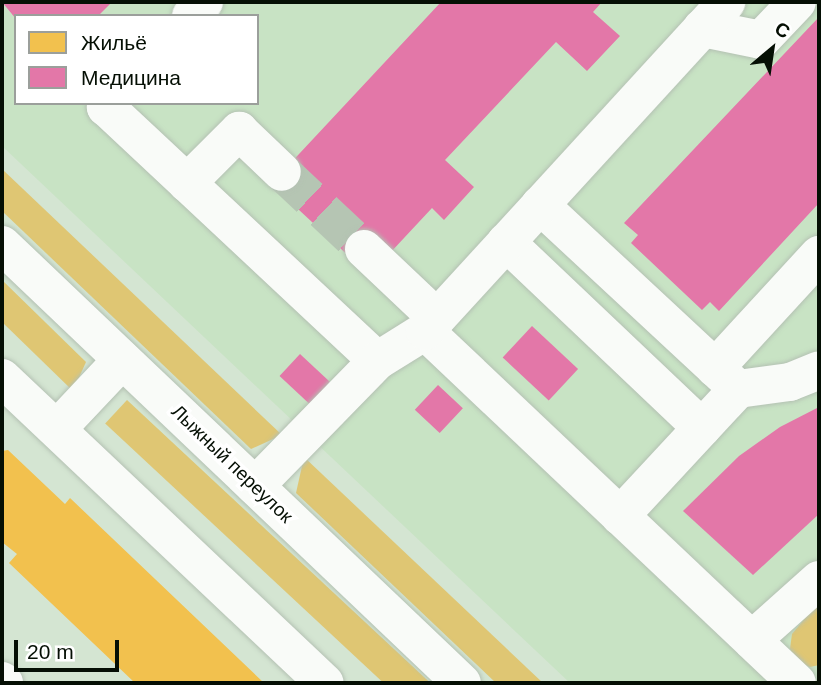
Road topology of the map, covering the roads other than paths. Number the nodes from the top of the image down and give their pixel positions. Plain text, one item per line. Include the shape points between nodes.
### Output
1 (797, 2) edge
2 (714, 15) edge
3 (108, 105) edge
4 (282, 172) tunnel mouth
5 (187, 183) junction
6 (540, 205) junction
7 (506, 242) junction
8 (2, 245) edge
9 (363, 249) tunnel mouth
10 (819, 255) edge
11 (431, 325) junction
12 (122, 360) junction
13 (377, 361) junction
14 (819, 370) edge
15 (2, 378) edge
16 (727, 379) junction
17 (702, 428) junction
18 (57, 429) junction
19 (255, 486) junction
20 (620, 516) junction
21 (819, 580) edge
22 (752, 640) junction
23 (325, 683) edge
24 (462, 683) edge
25 (797, 683) edge

1 - 2 street via 761,40
2 - 6 street
3 - 5 street
4 - 5 street via 239,131
5 - 13 street
6 - 7 street
6 - 16 street
7 - 11 street
7 - 17 street
8 - 12 street, Лыжный переулок
9 - 11 street
10 - 16 street
11 - 13 street
11 - 20 street
12 - 18 street
12 - 19 street, Лыжный переулок
13 - 19 street
14 - 16 street via 790,382
15 - 18 street
16 - 17 street
17 - 20 street
18 - 23 street
19 - 24 street, Лыжный переулок
20 - 22 street
21 - 22 street
22 - 25 street

